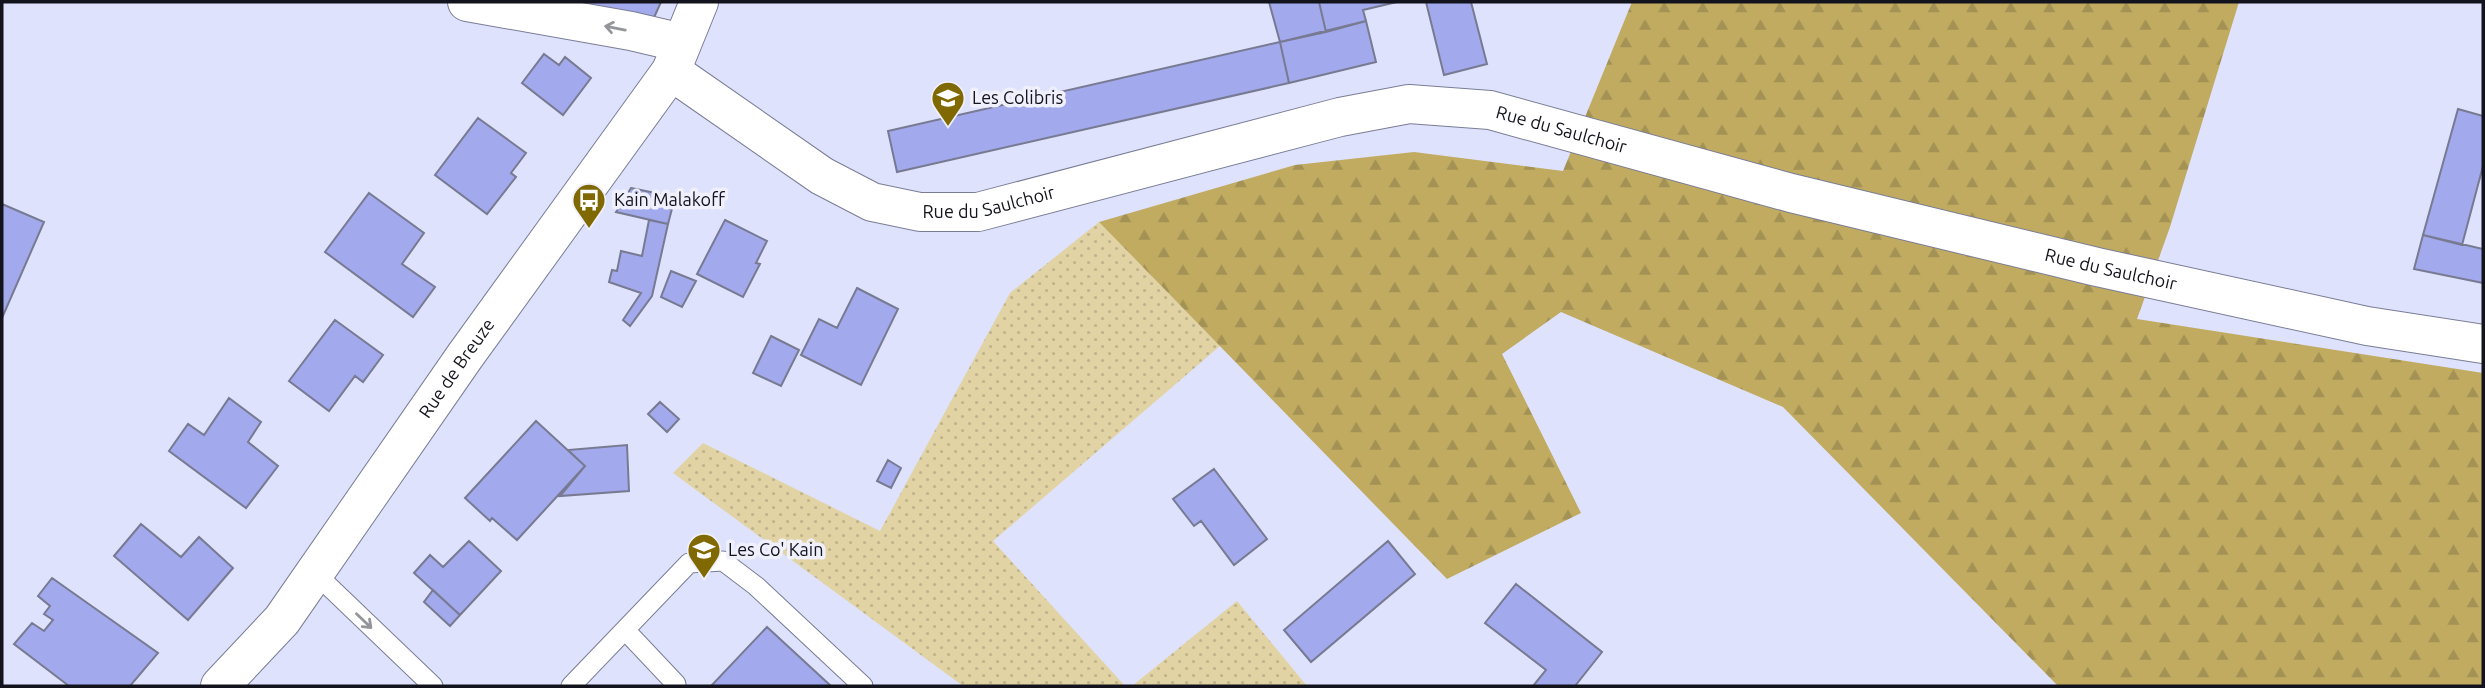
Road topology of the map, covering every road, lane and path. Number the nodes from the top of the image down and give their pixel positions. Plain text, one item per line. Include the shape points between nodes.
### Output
1 (467, 2) edge
2 (699, 2) edge
3 (676, 57) junction
4 (2483, 345) edge
5 (315, 573) junction
6 (626, 631) junction
7 (220, 686) edge
8 (433, 686) edge
9 (571, 686) edge
10 (674, 686) edge
11 (863, 686) edge

3 -> 1 street via 618,29
2 - 3 street, Rue de Breuze
3 - 4 street, Rue du Saulchoir via 822,176 872,202 920,212 978,212 1340,117 1409,104 1490,110 1791,193 2097,267 2367,326
3 - 5 street, Rue de Breuze
5 - 7 street, Rue de Breuze via 282,620
5 -> 8 lane
6 - 9 lane
6 - 10 lane
6 - 11 lane via 689,563 723,561

